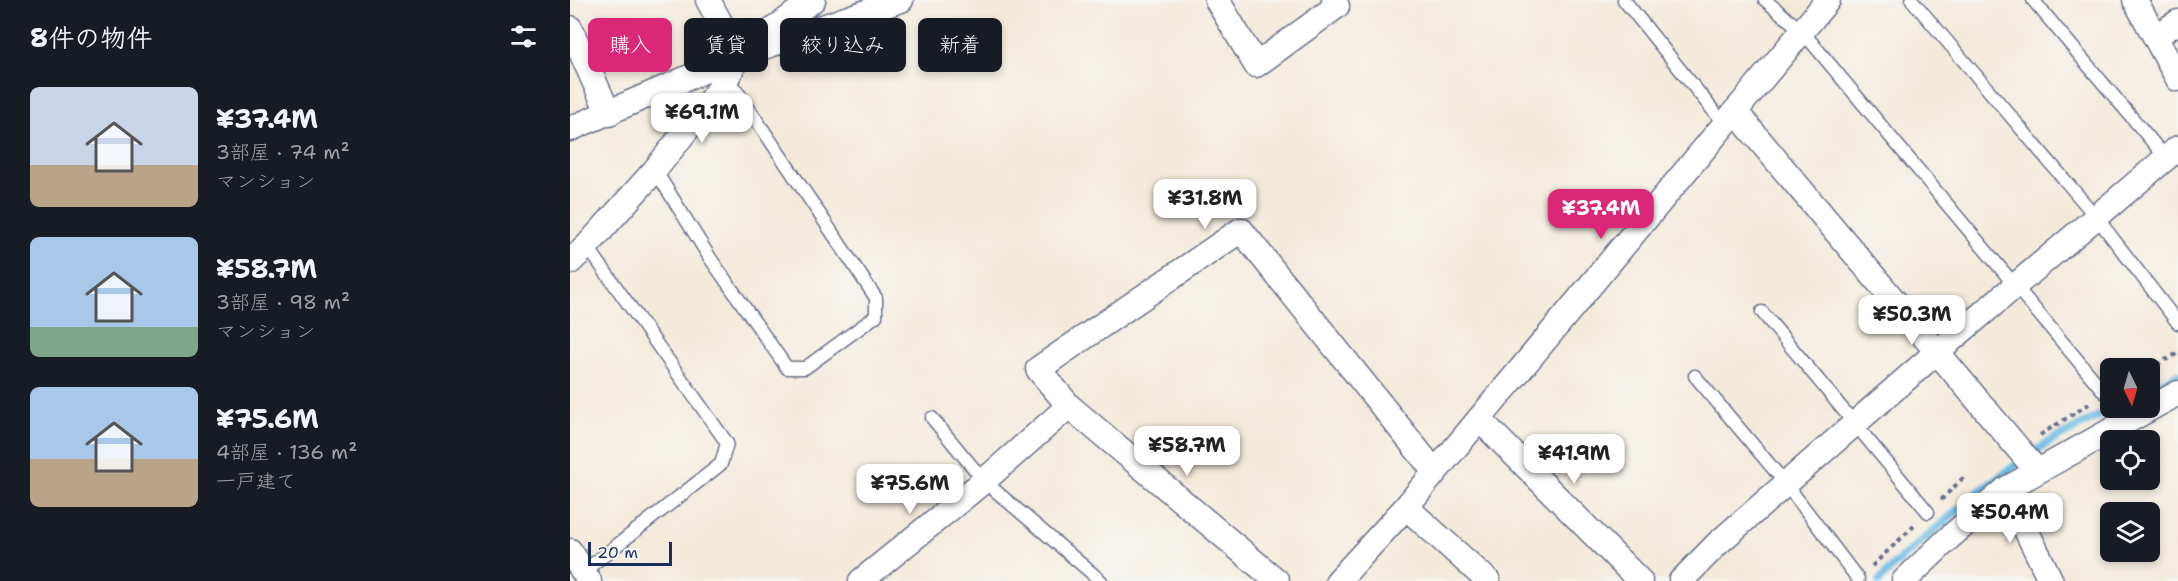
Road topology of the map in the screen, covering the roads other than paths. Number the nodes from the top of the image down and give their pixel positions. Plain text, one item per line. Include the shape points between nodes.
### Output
1 (708, 0) edge
2 (813, 0) edge
3 (901, 0) edge
4 (1217, 0) edge
5 (1334, 0) edge
6 (1765, 0) edge
7 (1828, 0) edge
8 (1912, 0) edge
9 (2033, 0) edge
10 (2135, 0) edge
11 (1632, 3) edge
12 (718, 18) edge
13 (2178, 22) edge
14 (570, 28) edge
15 (1802, 31) junction
16 (768, 34) edge
17 (2156, 36) junction
18 (768, 46) edge
19 (702, 72) edge
20 (730, 72) edge
21 (2178, 79) edge
22 (726, 80) junction
23 (609, 114) junction
24 (1730, 118) junction
25 (570, 129) edge
26 (2172, 153) edge
27 (655, 170) junction
28 (2097, 218) junction
29 (579, 254) edge
30 (2016, 286) junction
31 (1762, 312) dead end
32 (2178, 324) edge
33 (1938, 351) junction
34 (1695, 376) dead end
35 (2100, 387) edge
36 (2177, 401) edge
37 (1069, 406) junction
38 (932, 418) dead end
39 (1479, 419) junction
40 (1856, 425) junction
41 (2037, 471) junction
42 (1435, 472) junction
43 (984, 481) junction
44 (1786, 484) junction
45 (2006, 489) junction
46 (1406, 507) junction
47 (1928, 512) road end
48 (570, 551) edge
49 (587, 576) edge
50 (1911, 578) edge
51 (1858, 579) road end
52 (861, 581) edge
53 (1101, 581) edge
54 (1277, 581) edge
55 (1338, 581) edge
56 (1488, 581) edge
57 (1640, 581) edge
58 (1682, 581) edge
59 (2051, 581) edge

1 - 12 street
2 - 16 street
3 - 18 street
4 - 5 street via 1256,65 1337,6
6 - 15 lane
7 - 15 street
8 - 28 lane
9 - 26 lane
10 - 17 street
11 - 24 lane
13 - 17 street
14 - 23 street
15 - 24 street
15 - 30 lane
17 - 21 street
19 - 23 street
20 - 22 street
22 - 27 street
22 - 27 lane via 876,298 876,316 805,368 787,369
23 - 25 street
24 - 33 street
24 - 39 street
26 - 28 street
27 - 29 street
28 - 30 street
28 - 32 lane
29 - 49 lane via 727,443 721,464
30 - 33 street
30 - 35 lane
31 - 40 lane
33 - 40 street
33 - 41 street
34 - 44 lane
36 - 41 street
37 - 42 street via 1038,369 1241,230
37 - 43 street
37 - 54 street
38 - 43 lane
39 - 42 street
39 - 57 street
40 - 44 street
40 - 47 lane
41 - 45 street
42 - 46 street
43 - 52 street
43 - 53 lane
44 - 51 lane
44 - 58 street via 1717,544
45 - 50 street
45 - 59 street
46 - 55 street
46 - 56 street
48 - 49 street

